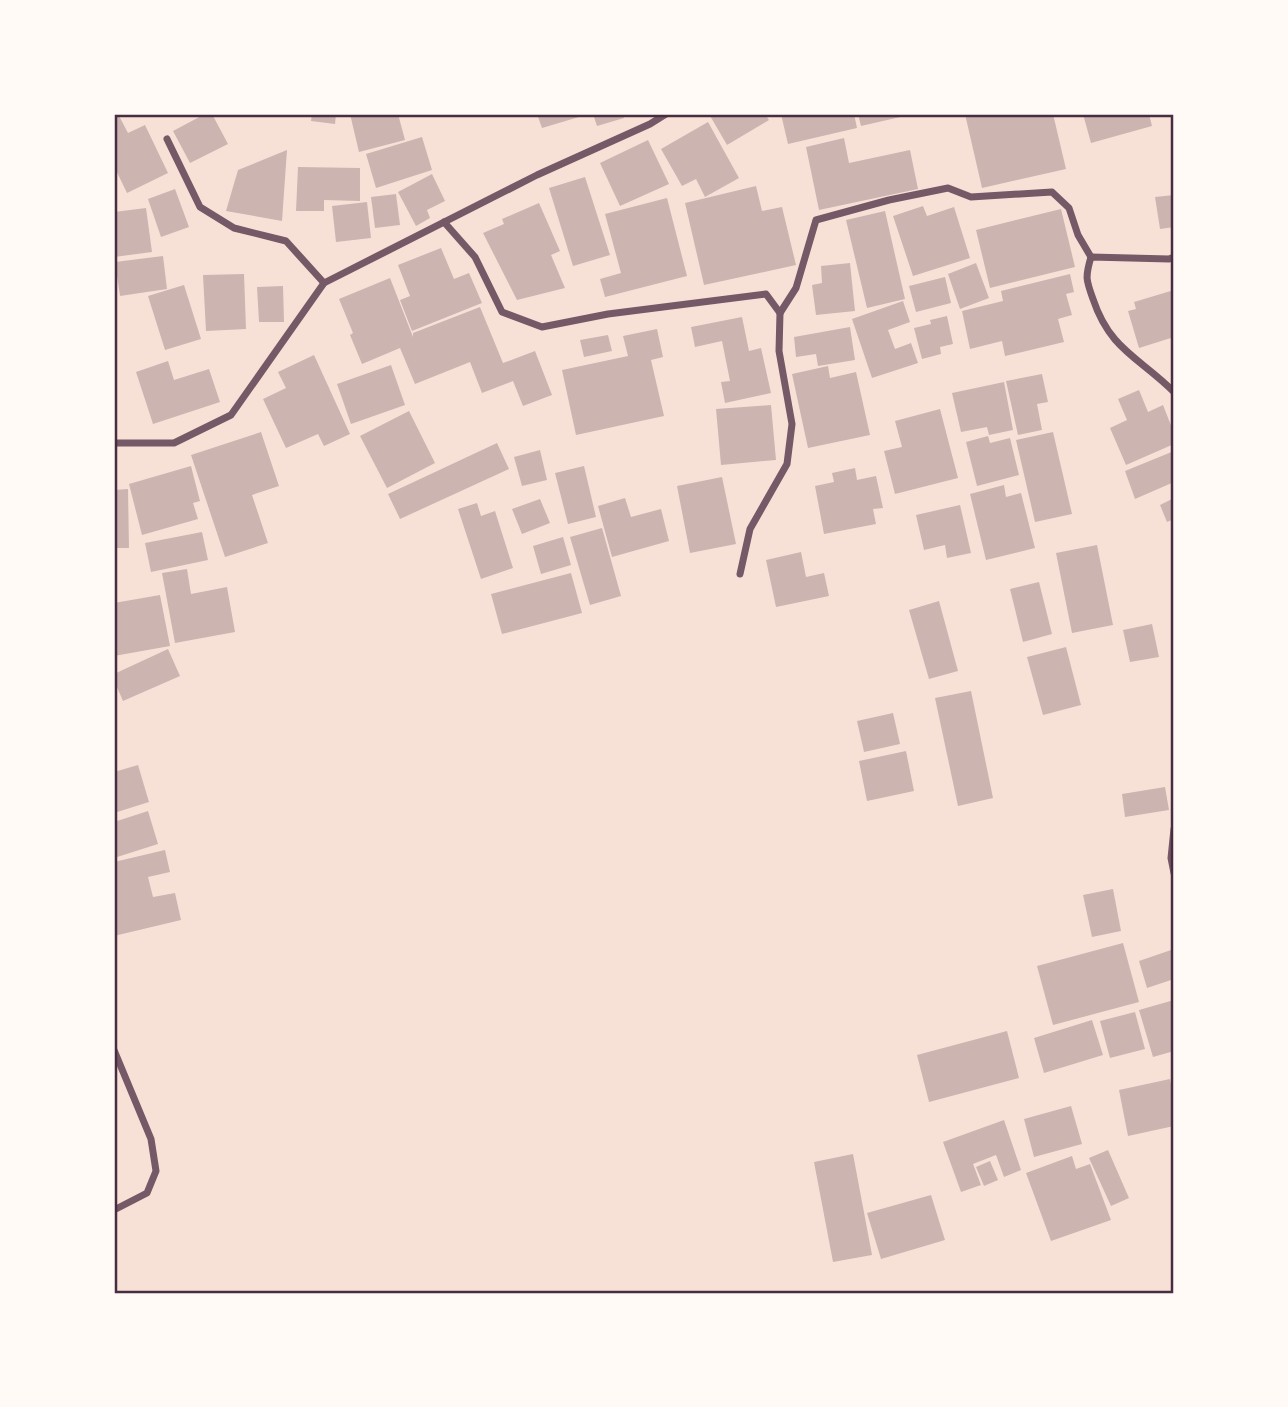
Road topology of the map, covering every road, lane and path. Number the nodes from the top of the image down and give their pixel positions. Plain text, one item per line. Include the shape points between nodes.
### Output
1 (666, 114) edge
2 (167, 139) dead end
3 (444, 222) junction
4 (1091, 257) junction
5 (1174, 257) edge
6 (324, 283) junction
7 (780, 313) junction
8 (1174, 392) edge
9 (114, 443) edge
10 (740, 574) dead end
11 (1174, 829) edge
12 (1174, 873) edge
13 (114, 1050) edge
14 (114, 1210) edge

1 - 3 street
2 - 6 street via 200,207 234,228 286,241
3 - 6 street
3 - 7 street via 475,257 502,312 542,327 766,294
4 - 5 street
4 - 7 street via 1069,208 1052,192 971,197 947,187 816,220 796,288
4 - 8 street via 1085,277 1100,321 1117,345
6 - 9 street via 230,415 174,443
7 - 10 street via 779,351 792,424 787,464 750,529
11 - 12 street
13 - 14 street via 151,1139 156,1171 147,1193

